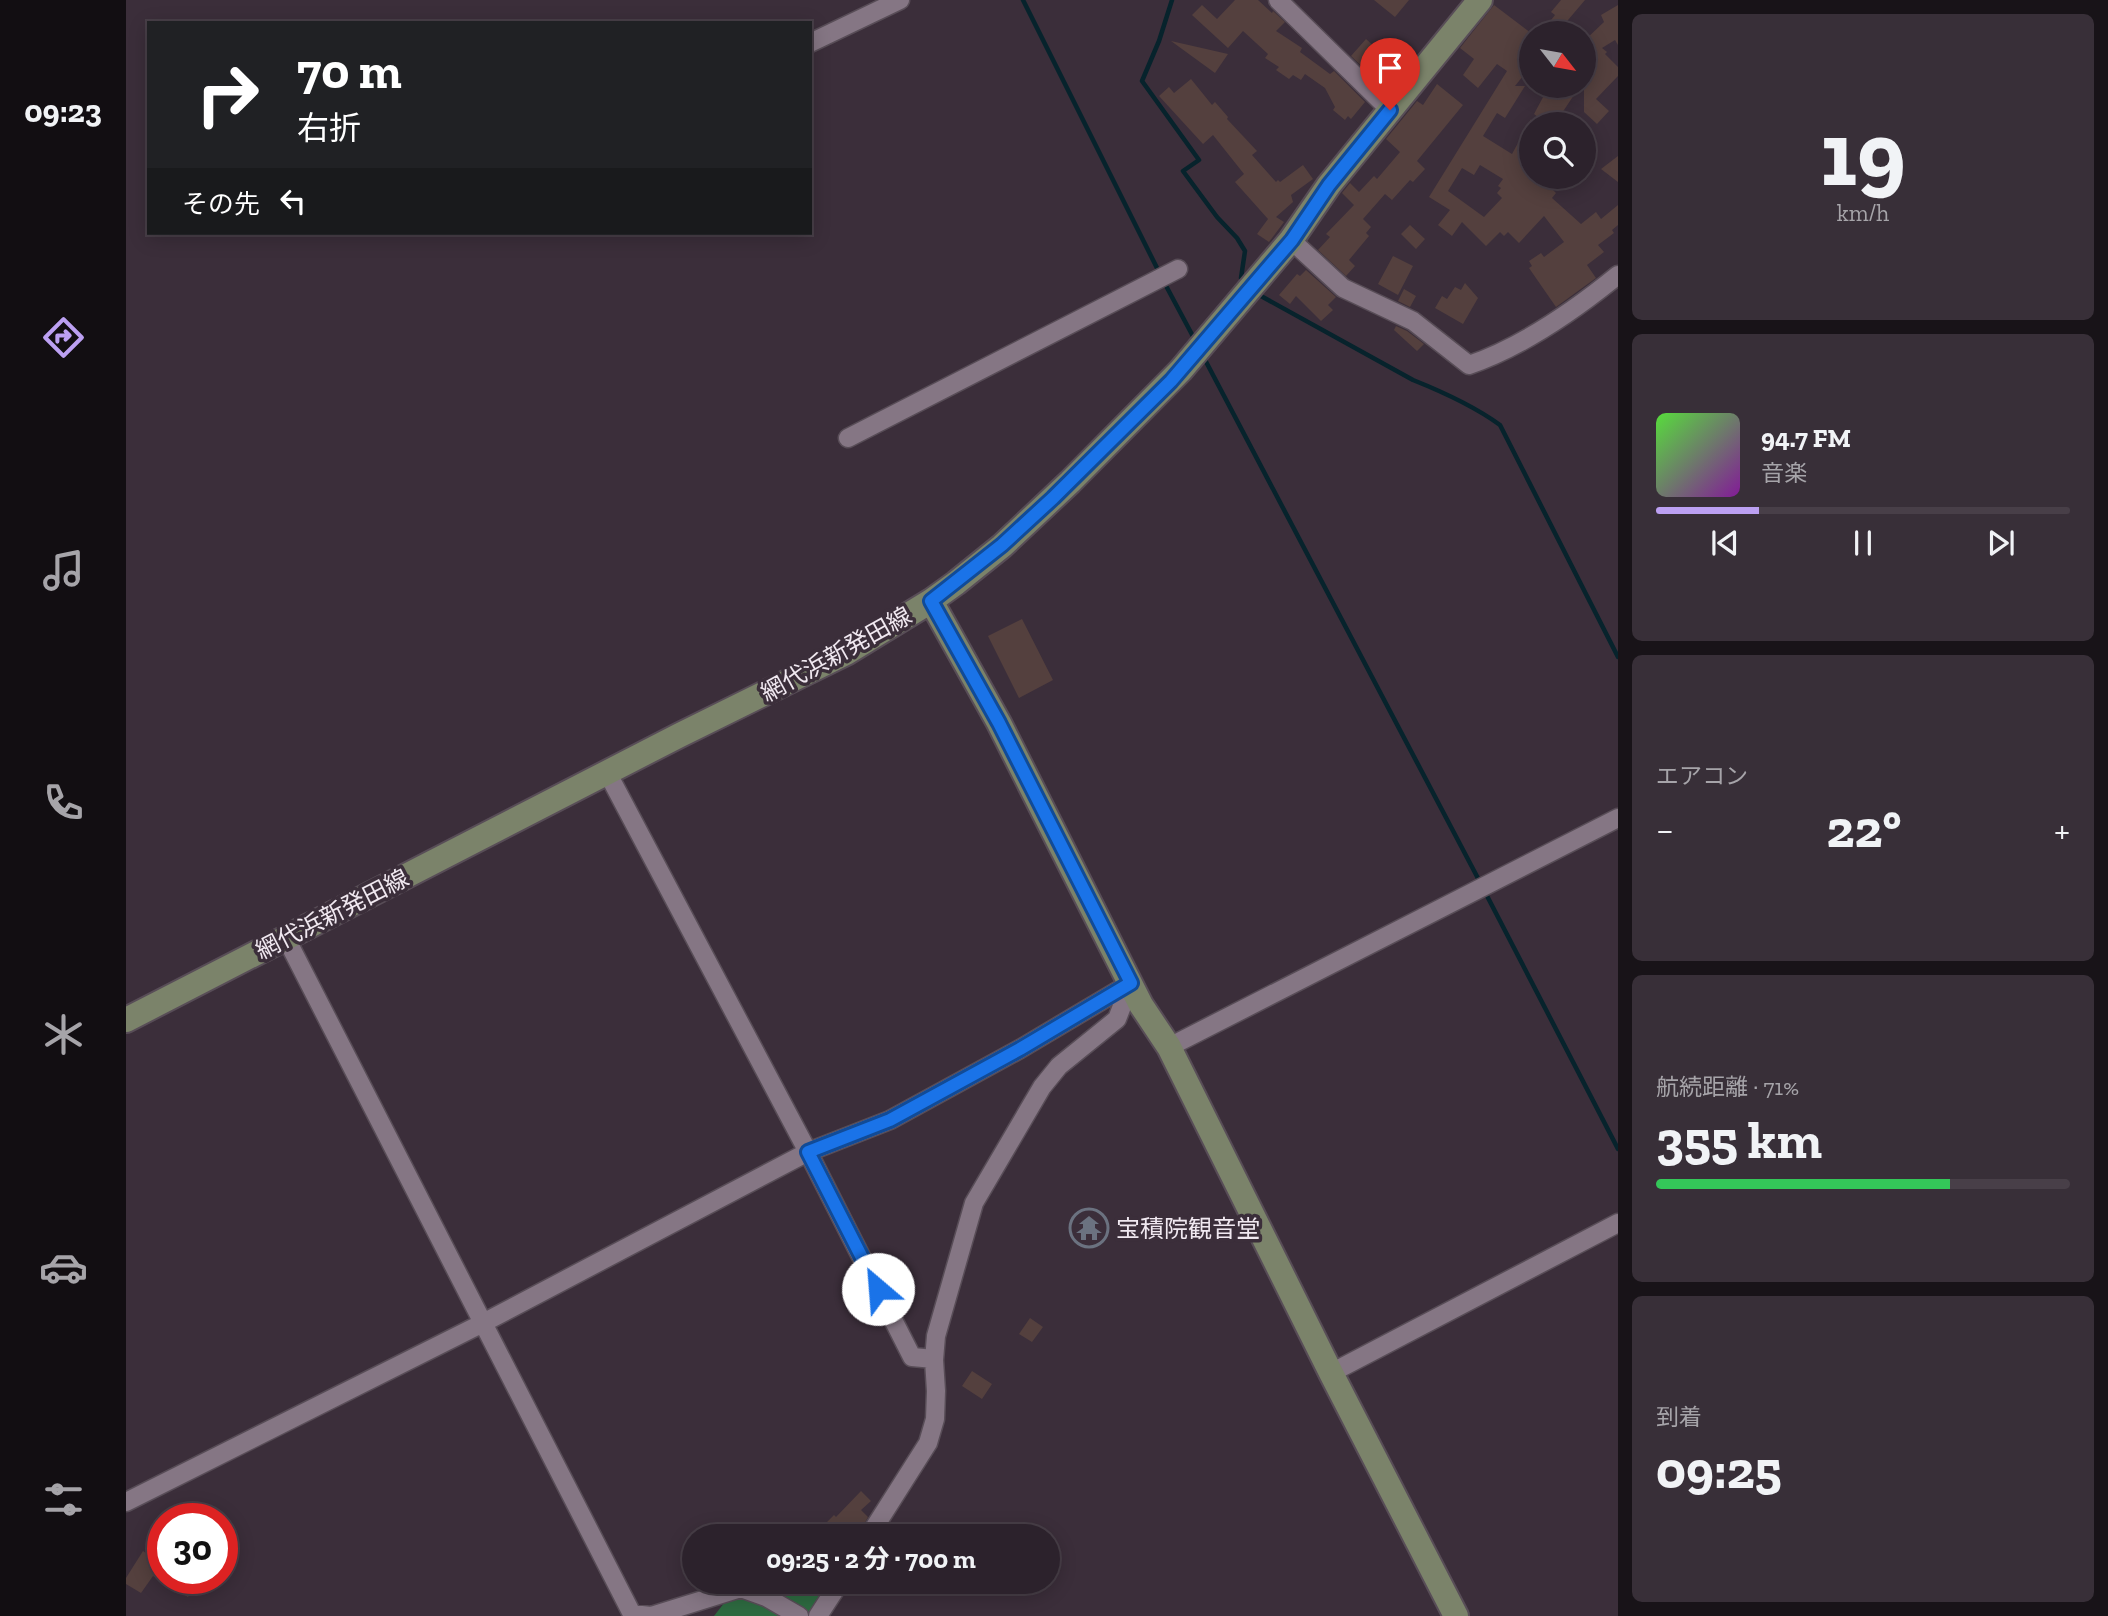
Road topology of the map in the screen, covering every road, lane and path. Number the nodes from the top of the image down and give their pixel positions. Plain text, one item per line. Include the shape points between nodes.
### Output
1 (900, 0) edge
2 (1278, 0) edge
3 (1480, 0) edge
4 (812, 42) edge
5 (1390, 110) junction
6 (1292, 240) junction
7 (1178, 269) dead end
8 (1618, 275) edge
9 (848, 438) dead end
10 (931, 601) junction
11 (607, 772) junction
12 (1618, 818) edge
13 (286, 937) junction
14 (1131, 983) junction
15 (126, 1020) edge
16 (1169, 1047) junction
17 (808, 1152) junction
18 (1618, 1223) edge
19 (483, 1323) junction
20 (934, 1359) junction
21 (1331, 1373) junction
22 (126, 1502) edge
23 (877, 1524) edge
24 (832, 1594) edge
25 (631, 1615) edge
26 (799, 1616) edge
27 (818, 1616) edge
28 (1456, 1616) edge

1 - 4 street
2 - 5 street
3 - 5 main road, 網代浜新発田線
5 - 6 main road, 網代浜新発田線 via 1329,185
6 - 8 street via 1343,288 1413,321 1469,365 1520,343
6 - 10 main road, 網代浜新発田線 via 1189,361 1116,437 1002,545
7 - 9 street
10 - 11 main road, 網代浜新発田線 via 846,653
10 - 14 main road via 999,723
11 - 13 main road, 網代浜新発田線
11 - 17 street
12 - 16 street
13 - 15 main road, 網代浜新発田線
13 - 19 street
14 - 16 main road
14 - 17 street via 890,1120
14 - 20 street via 1116,1019 1059,1066 1042,1087 974,1203 936,1336
16 - 21 main road
17 - 19 street
17 - 20 street via 912,1357
18 - 21 street
19 - 22 street
19 - 25 street
20 - 23 street via 935,1410 928,1443
21 - 28 main road
24 - 27 street
25 - 26 street via 651,1616 741,1588

